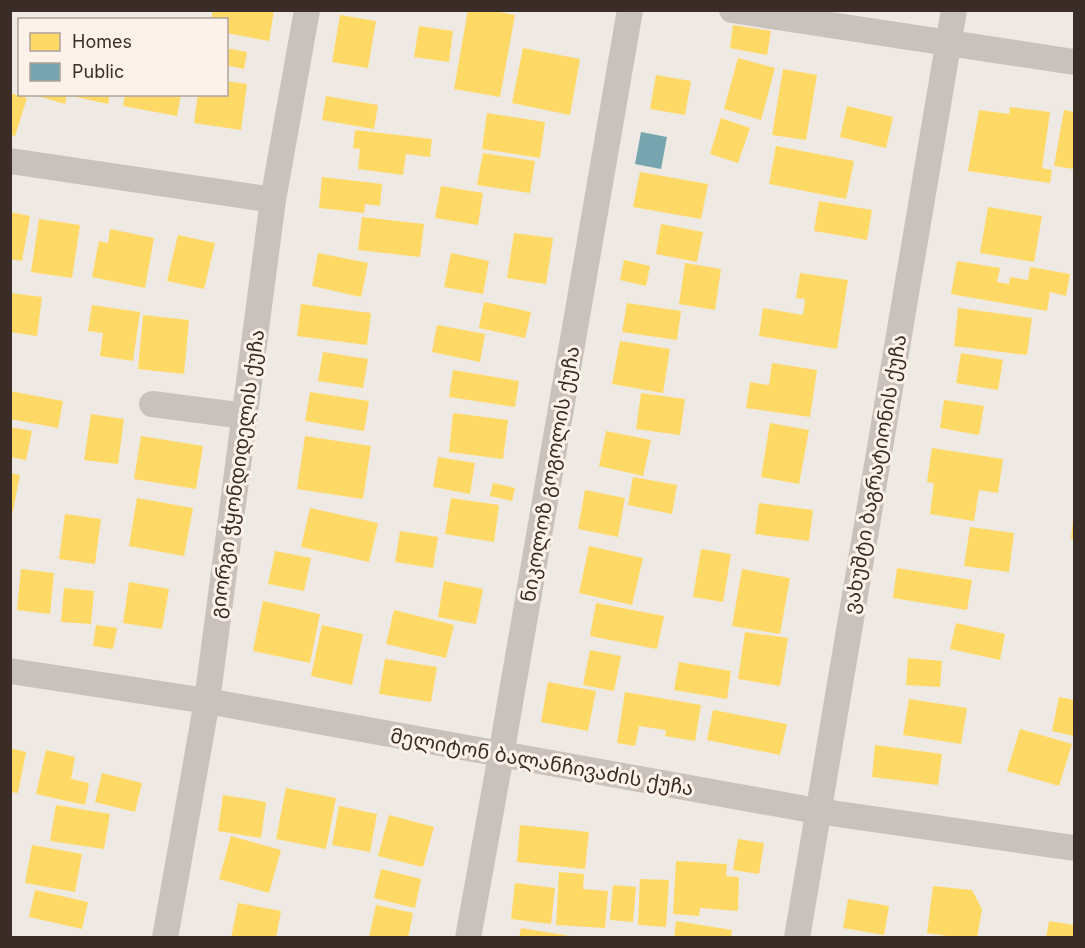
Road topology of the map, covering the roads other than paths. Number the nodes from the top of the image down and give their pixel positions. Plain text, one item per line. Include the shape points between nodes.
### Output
1 (307, 10) edge
2 (630, 10) edge
3 (732, 10) edge
4 (954, 10) edge
5 (948, 42) junction
6 (1074, 62) edge
7 (10, 161) edge
8 (273, 200) junction
9 (152, 404) dead end
10 (245, 416) junction
11 (10, 671) edge
12 (207, 701) junction
13 (501, 755) junction
14 (817, 811) junction
15 (1074, 848) edge
16 (165, 938) edge
17 (468, 938) edge
18 (797, 938) edge

1 - 8 street, გიორგი ჭყონდიდელის ქუჩა
2 - 13 street, ნიკოლოზ გოგოლის ქუჩა
3 - 5 street
4 - 5 street, ვახუშტი ბაგრატიონის ქუჩა
5 - 6 street
5 - 14 street, ვახუშტი ბაგრატიონის ქუჩა
7 - 8 street
8 - 10 street, გიორგი ჭყონდიდელის ქუჩა
9 - 10 street
10 - 12 street, გიორგი ჭყონდიდელის ქუჩა
11 - 12 street, მელიტონ ბალანჩივაძის ქუჩა
12 - 13 street, მელიტონ ბალანჩივაძის ქუჩა
12 - 16 street, გიორგი ჭყონდიდელის ქუჩა
13 - 14 street, მელიტონ ბალანჩივაძის ქუჩა
13 - 17 street, ნიკოლოზ გოგოლის ქუჩა
14 - 15 street, მელიტონ ბალანჩივაძის ქუჩა
14 - 18 street, ვახუშტი ბაგრატიონის ქუჩა

